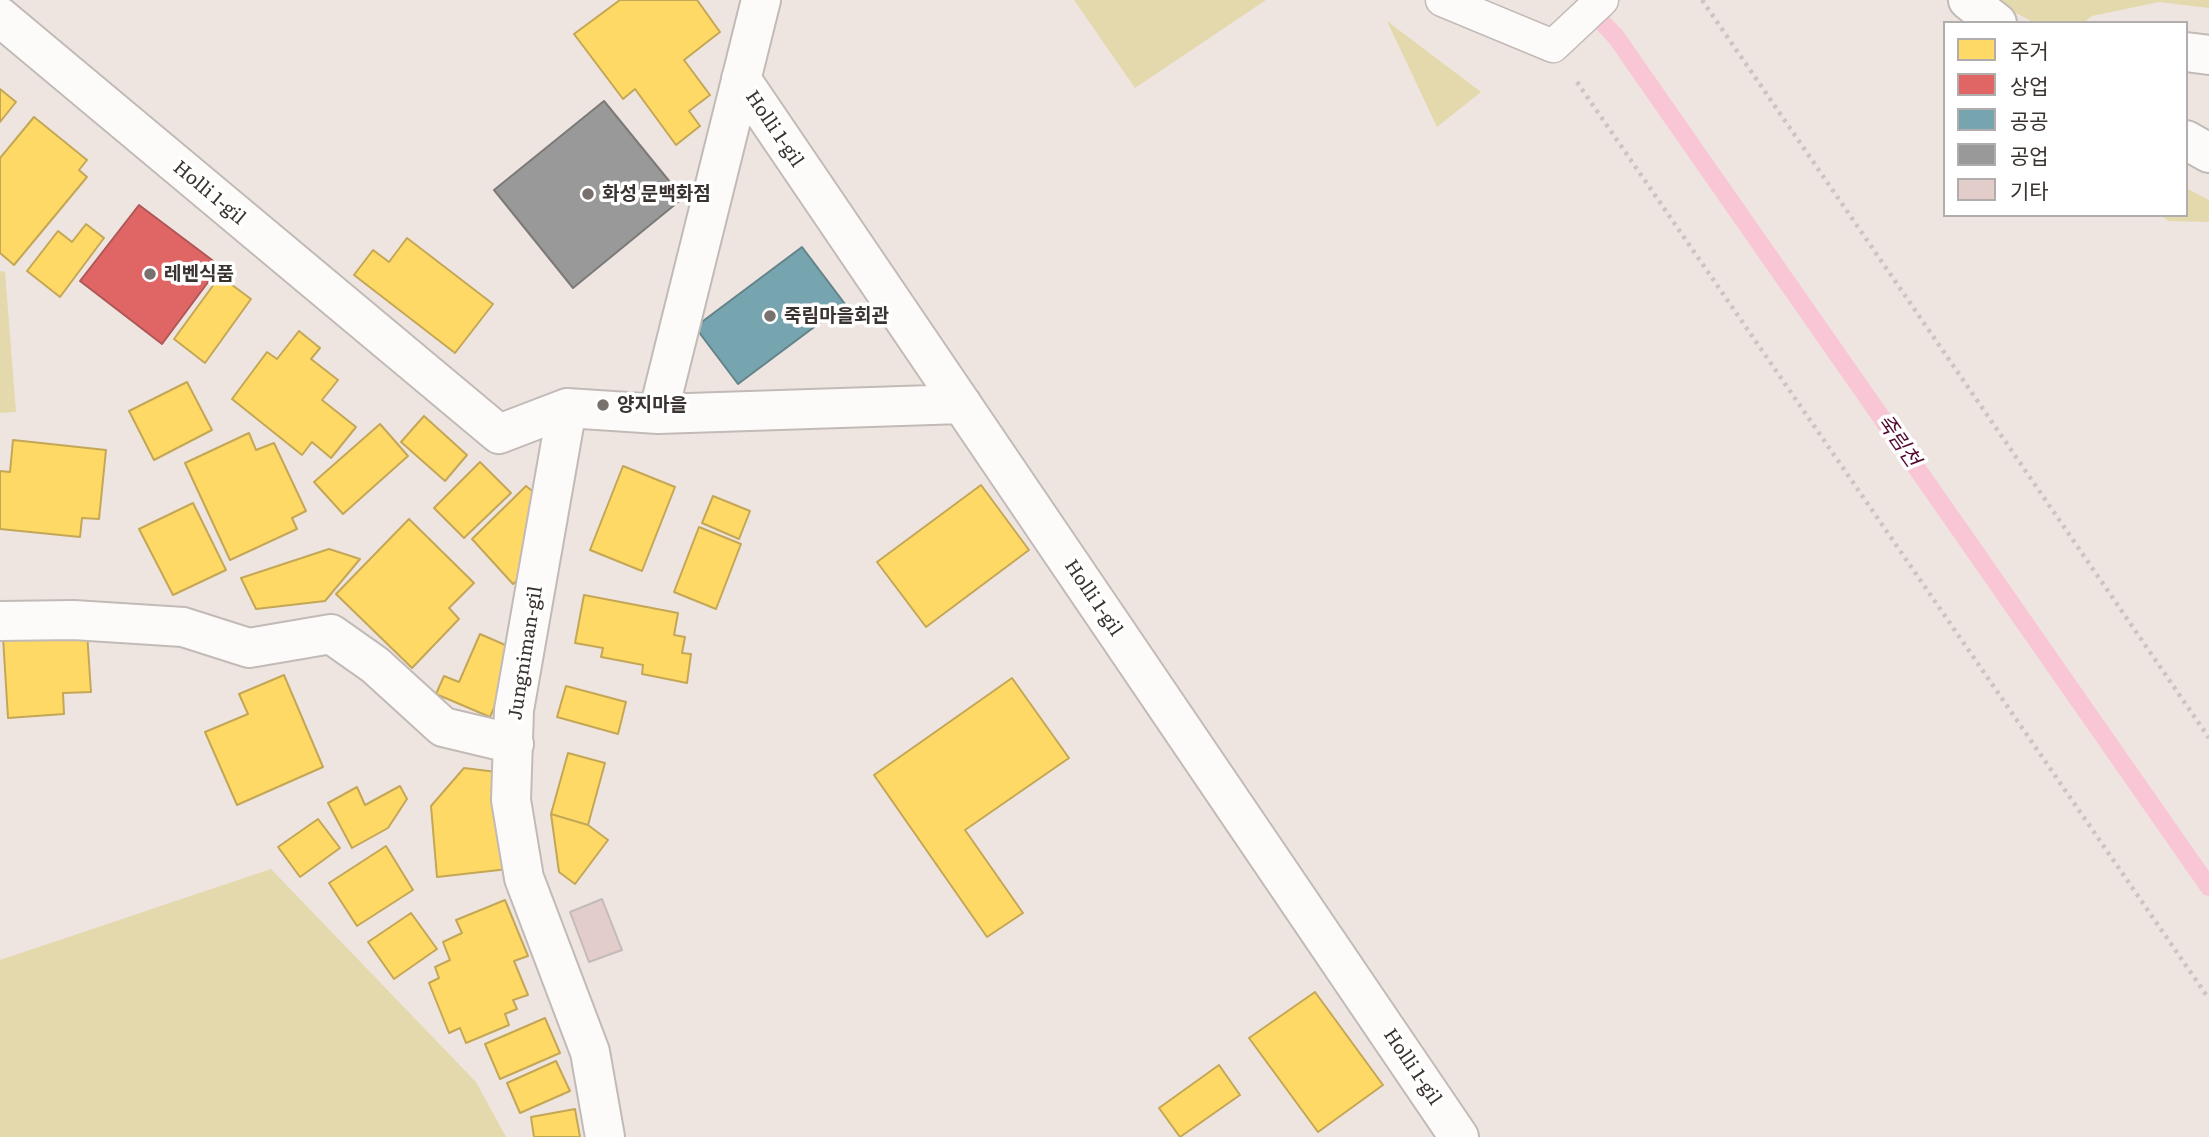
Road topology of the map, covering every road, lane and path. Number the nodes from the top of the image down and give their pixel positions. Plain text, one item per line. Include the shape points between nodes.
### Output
1 (761, 0) edge
2 (1442, 0) edge
3 (1602, 0) edge
4 (1702, 0) edge
5 (1968, 0) edge
6 (0, 17) edge
7 (1994, 21) edge
8 (1562, 38) junction
9 (2188, 52) edge
10 (2209, 55) edge
11 (741, 79) junction
12 (2188, 141) edge
13 (2209, 153) edge
14 (961, 404) junction
15 (567, 408) junction
16 (658, 414) junction
17 (0, 621) edge
18 (2209, 738) edge
19 (514, 744) junction
20 (2209, 999) edge
21 (605, 1137) edge
22 (1459, 1137) edge

1 - 11 street
2 - 8 lane
3 - 8 lane
4 - 18 path
5 - 7 street
6 - 15 street, Holli 1-gil via 499,434
8 - 20 path
9 - 10 street
11 - 14 street, Holli 1-gil
11 - 16 street, Holli 1-gil
12 - 13 street
14 - 16 street
14 - 22 street, Holli 1-gil
15 - 16 street, Holli 1-gil
15 - 19 street, Jungniman-gil via 514,710
17 - 19 street via 183,627 249,649 331,634 375,665 443,727
19 - 21 street, Jungniman-gil via 511,800 524,878 590,1052

